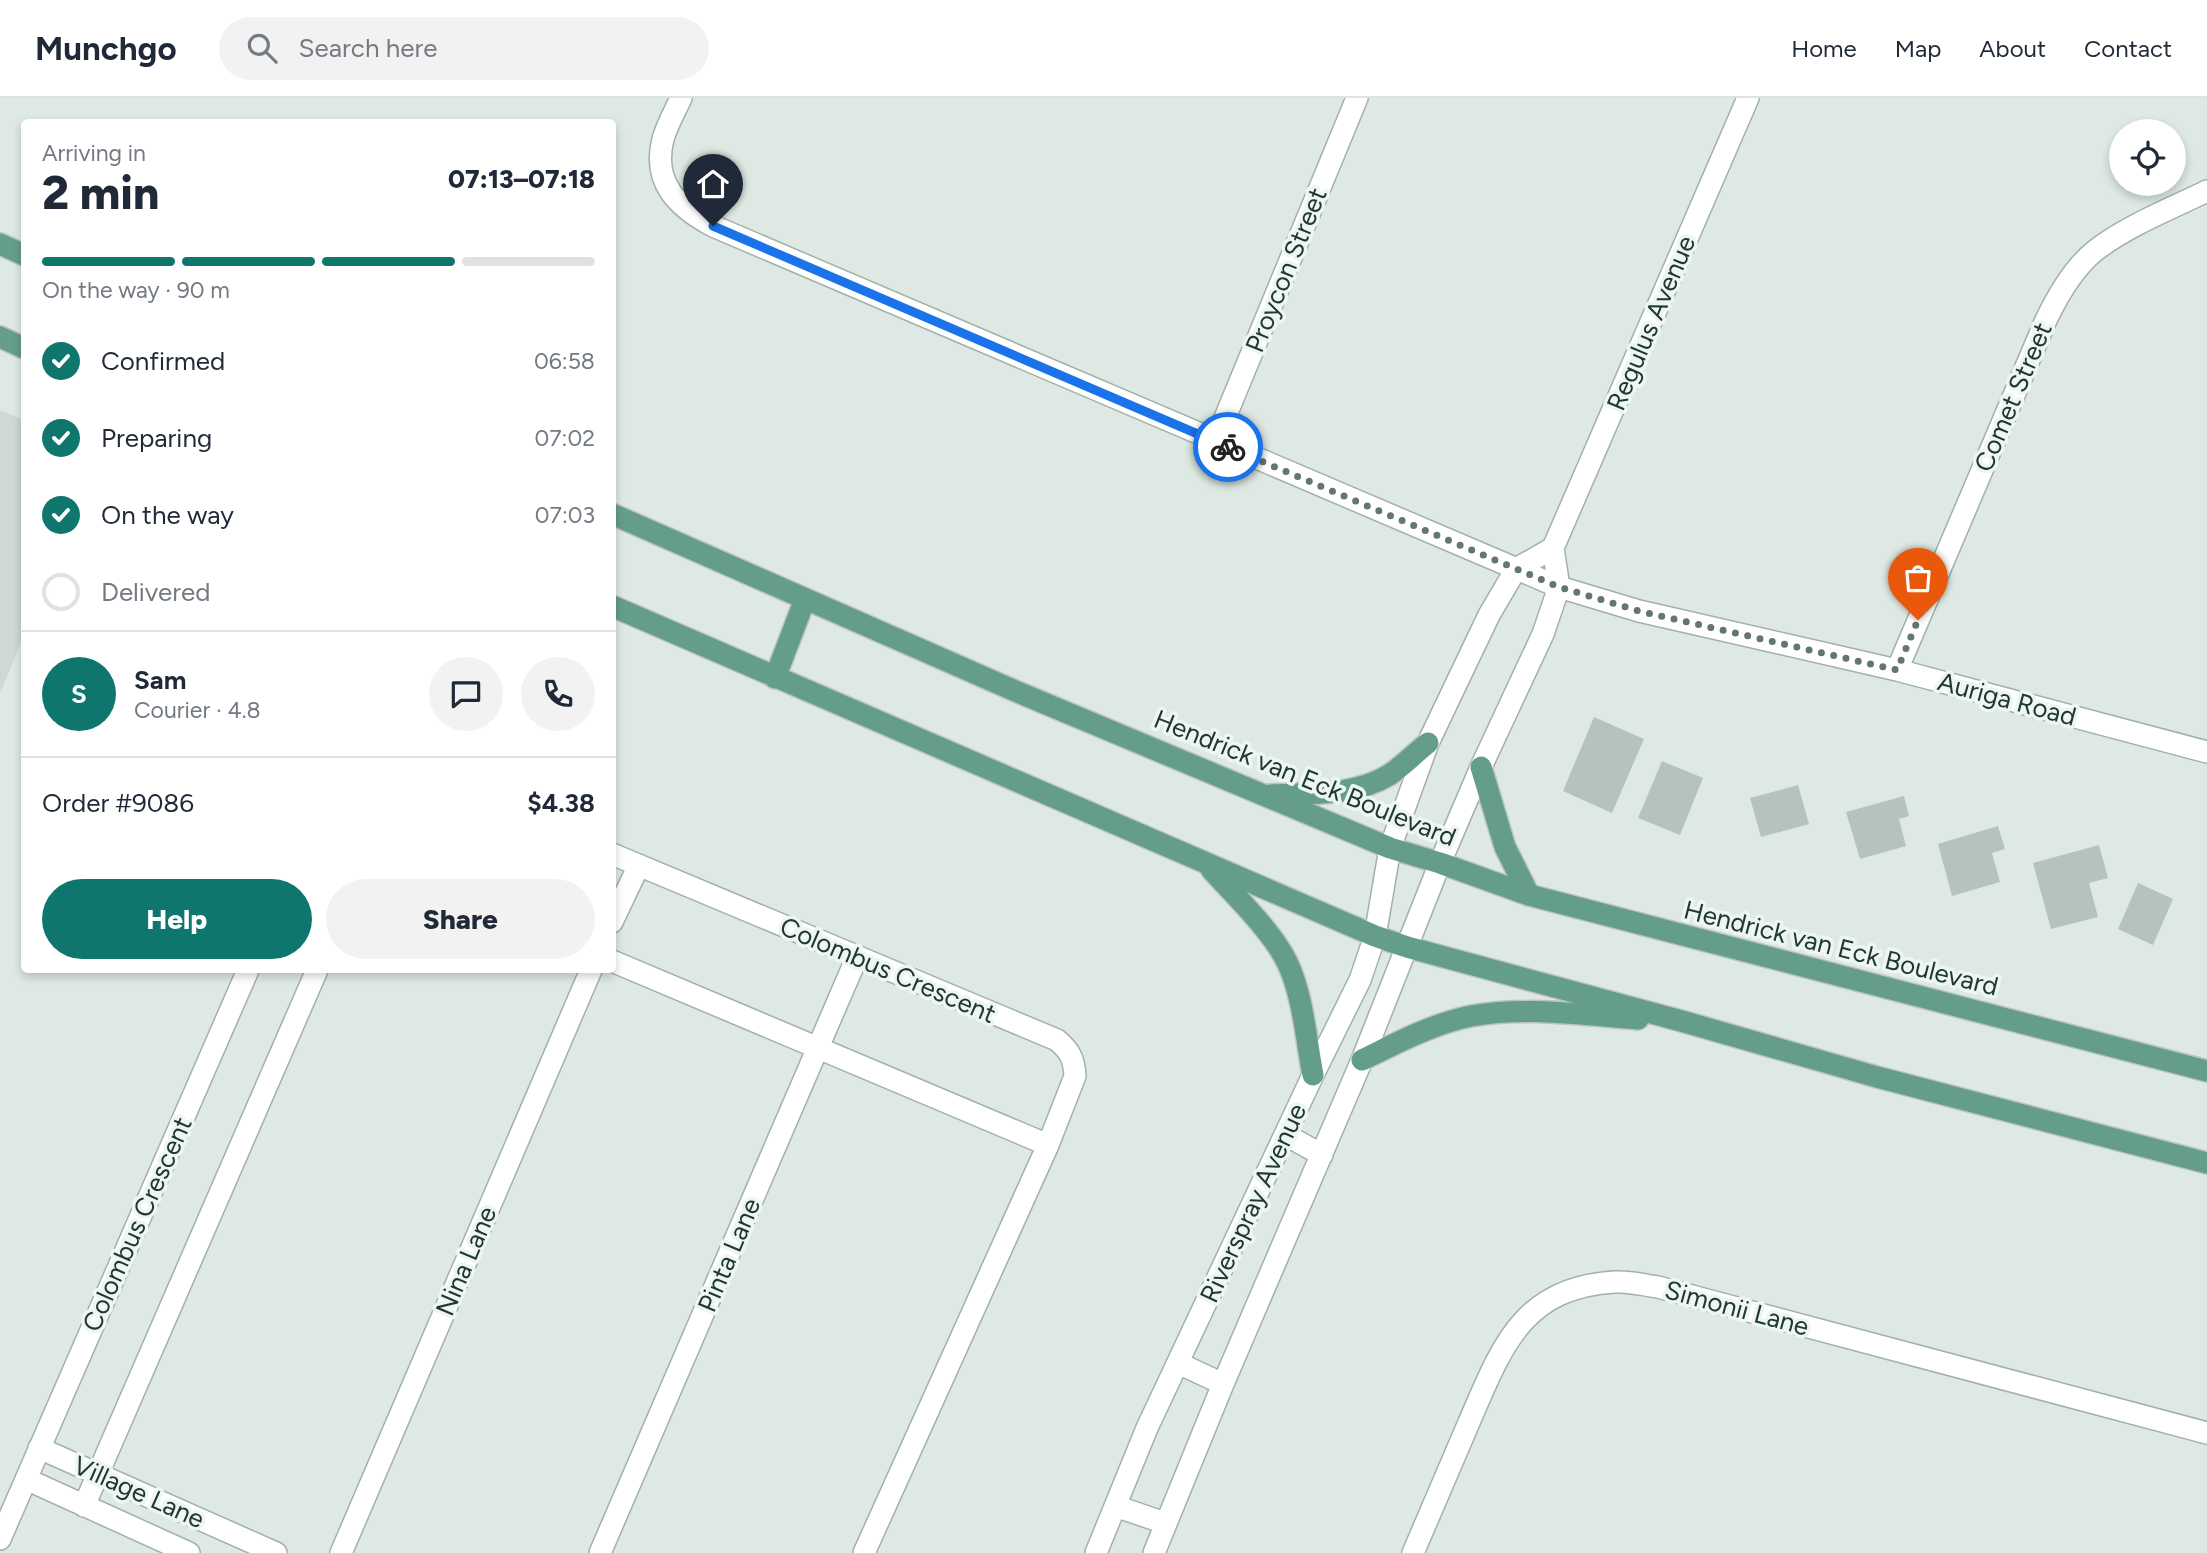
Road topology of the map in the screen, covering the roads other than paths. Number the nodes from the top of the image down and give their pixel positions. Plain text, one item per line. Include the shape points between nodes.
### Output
1 (681, 98) edge
2 (1357, 98) edge
3 (1748, 98) edge
4 (2207, 191) edge
5 (0, 244) edge
6 (21, 254) edge
7 (0, 337) edge
8 (21, 347) edge
9 (1215, 442) junction
10 (616, 516) edge
11 (1553, 548) junction
12 (1516, 569) junction
13 (1559, 587) junction
14 (805, 599) junction
15 (616, 608) edge
16 (1897, 670) junction
17 (775, 678) junction
18 (1428, 743) junction
19 (2207, 752) edge
20 (1481, 767) junction
21 (1264, 795) junction
22 (1390, 848) junction
23 (616, 856) edge
24 (1206, 863) junction
25 (1440, 863) junction
26 (639, 866) junction
27 (1529, 895) junction
28 (616, 914) edge
29 (1375, 936) junction
30 (1407, 947) junction
31 (857, 957) junction
32 (616, 963) edge
33 (247, 973) edge
34 (316, 973) edge
35 (590, 973) edge
36 (1685, 1022) junction
37 (818, 1048) junction
38 (1362, 1060) junction
39 (2207, 1071) edge
40 (1313, 1074) junction
41 (1286, 1135) junction
42 (1048, 1145) junction
43 (1321, 1155) junction
44 (2207, 1163) edge
45 (1178, 1363) junction
46 (1223, 1384) junction
47 (2207, 1433) edge
48 (39, 1448) junction
49 (99, 1475) junction
50 (26, 1479) junction
51 (84, 1506) junction
52 (1115, 1506) junction
53 (1166, 1523) junction
54 (0, 1539) edge
55 (255, 1549) edge
56 (190, 1553) edge
57 (276, 1553) edge
58 (341, 1553) edge
59 (600, 1553) edge
60 (864, 1553) edge
61 (1096, 1553) edge
62 (1154, 1553) edge
63 (1413, 1553) edge

1 - 9 street, Auriga Road via 659,159 670,191 696,217
2 - 9 street, Proycon Street
3 - 11 street, Regulus Avenue
4 - 16 street, Comet Street via 2094,251 2058,295
5 - 6 main road
7 - 8 main road
9 - 12 street, Auriga Road
10 - 14 main road, Hendrick van Eck Boulevard
11 - 12 street
11 - 13 street
12 - 13 street, Auriga Road
12 - 18 street
13 - 16 street, Auriga Road via 1639,611
13 - 20 street via 1543,634
14 - 17 main road
14 - 21 main road, Hendrick van Eck Boulevard
15 - 17 main road
16 - 19 street, Auriga Road
17 - 24 main road
18 - 21 main road via 1380,780 1338,791
18 - 22 street
20 - 25 street
20 - 27 main road via 1505,847
21 - 22 main road, Hendrick van Eck Boulevard
22 - 25 main road, Hendrick van Eck Boulevard
22 - 29 street, Riverspray Avenue
23 - 26 street, Colombus Crescent
24 - 29 main road
24 - 40 main road via 1287,962
25 - 27 main road, Hendrick van Eck Boulevard
25 - 30 street, Riverspray Avenue
26 - 28 street
26 - 31 street, Colombus Crescent
27 - 39 main road, Hendrick van Eck Boulevard
29 - 30 main road
29 - 40 street, Riverspray Avenue via 1360,980
30 - 36 main road
30 - 38 street, Riverspray Avenue
31 - 37 street, Pinta Lane
31 - 42 street, Colombus Crescent via 1057,1040 1070,1051 1075,1076
32 - 37 street
33 - 48 street, Colombus Crescent
34 - 49 street
35 - 58 street, Nina Lane
36 - 38 main road via 1501,1012 1433,1027
36 - 44 main road
37 - 42 street
37 - 59 street, Pinta Lane
38 - 43 street, Riverspray Avenue
40 - 41 street, Riverspray Avenue
41 - 43 street
41 - 45 street, Riverspray Avenue
42 - 60 street, Colombus Crescent
43 - 46 street, Riverspray Avenue
45 - 46 street
45 - 52 street, Riverspray Avenue
46 - 53 street, Riverspray Avenue
47 - 63 street, Simonii Lane via 1658,1287 1618,1282 1581,1286 1532,1311 1498,1356
48 - 49 street, Village Lane
48 - 50 street, Colombus Crescent
49 - 51 street
49 - 55 street, Village Lane
50 - 51 street, Village Lane
50 - 54 street, Colombus Crescent
51 - 56 street, Village Lane
52 - 53 street
52 - 61 street, Riverspray Avenue
53 - 62 street, Riverspray Avenue
55 - 57 street, Village Lane

